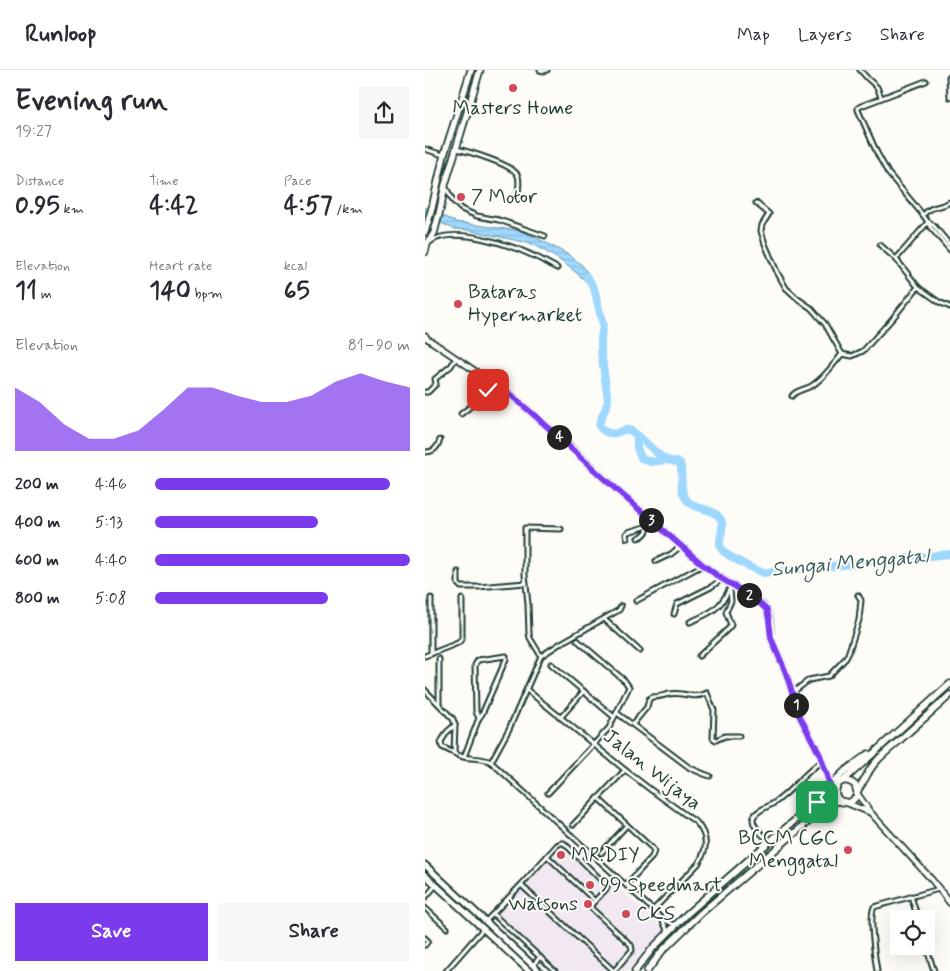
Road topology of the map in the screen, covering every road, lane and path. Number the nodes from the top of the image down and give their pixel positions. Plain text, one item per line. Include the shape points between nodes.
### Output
1 (480, 70) edge
2 (540, 70) edge
3 (547, 70) edge
4 (860, 70) edge
5 (472, 71) edge
6 (949, 77) dead end
7 (926, 81) dead end
8 (950, 97) edge
9 (881, 98) junction
10 (425, 148) edge
11 (456, 149) junction
12 (444, 155) junction
13 (445, 185) junction
14 (518, 196) dead end
15 (950, 202) edge
16 (756, 203) dead end
17 (923, 215) junction
18 (928, 222) junction
19 (425, 231) edge
20 (545, 236) dead end
21 (427, 244) junction
22 (880, 245) dead end
23 (950, 245) edge
24 (950, 250) edge
25 (425, 252) edge
26 (896, 260) junction
27 (557, 268) dead end
28 (918, 287) junction
29 (950, 307) edge
30 (425, 337) edge
31 (842, 354) junction
32 (456, 357) junction
33 (493, 384) junction
34 (425, 392) edge
35 (792, 396) dead end
36 (461, 414) dead end
37 (441, 440) dead end
38 (425, 452) edge
39 (653, 522) junction
40 (648, 526) junction
41 (561, 529) dead end
42 (627, 538) dead end
43 (638, 538) dead end
44 (681, 546) junction
45 (655, 561) dead end
46 (703, 565) junction
47 (457, 572) dead end
48 (722, 579) junction
49 (526, 583) junction
50 (731, 587) junction
51 (858, 595) dead end
52 (431, 598) dead end
53 (462, 599) dead end
54 (636, 600) dead end
55 (621, 606) dead end
56 (674, 614) dead end
57 (604, 619) junction
58 (690, 622) dead end
59 (577, 640) dead end
60 (640, 650) dead end
61 (431, 654) junction
62 (425, 656) edge
63 (541, 656) junction
64 (699, 656) dead end
65 (439, 659) dead end
66 (551, 664) dead end
67 (950, 684) edge
68 (950, 688) edge
69 (425, 690) edge
70 (527, 690) junction
71 (584, 691) junction
72 (792, 693) junction
73 (950, 695) edge
74 (439, 705) junction
75 (617, 713) junction
76 (615, 717) junction
77 (479, 718) junction
78 (561, 718) junction
79 (633, 724) junction
80 (455, 725) junction
81 (739, 736) dead end
82 (884, 743) junction
83 (595, 744) junction
84 (454, 753) junction
85 (464, 757) junction
86 (821, 761) junction
87 (491, 762) junction
88 (625, 770) junction
89 (827, 773) junction
90 (710, 776) dead end
91 (841, 779) junction
92 (830, 785) junction
93 (835, 791) junction
94 (549, 793) dead end
95 (857, 793) junction
96 (598, 798) junction
97 (846, 803) junction
98 (811, 807) junction
99 (870, 812) junction
100 (627, 825) junction
101 (573, 826) dead end
102 (769, 842) junction
103 (587, 849) junction
104 (601, 853) dead end
105 (547, 856) junction
106 (579, 858) junction
107 (425, 865) edge
108 (425, 875) edge
109 (521, 885) junction
110 (626, 885) junction
111 (436, 886) junction
112 (939, 889) junction
113 (911, 896) junction
114 (425, 898) edge
115 (595, 901) junction
116 (950, 903) edge
117 (425, 908) edge
118 (653, 910) junction
119 (915, 910) edge
120 (493, 914) junction
121 (662, 919) junction
122 (486, 922) junction
123 (676, 926) junction
124 (447, 928) dead end
125 (483, 929) junction
126 (668, 932) junction
127 (425, 938) edge
128 (425, 945) edge
129 (929, 955) edge
130 (540, 957) junction
131 (533, 966) junction
132 (446, 971) edge
133 (529, 971) edge
134 (539, 971) edge
135 (555, 971) edge
136 (614, 971) edge
137 (635, 971) edge
138 (647, 971) edge
139 (877, 971) edge
140 (934, 971) edge

1 - 11 main road
2 - 3 street
4 - 9 street via 877,87
5 - 12 main road
6 - 8 street
7 - 9 street
9 - 17 street via 858,110 888,173
10 - 12 street
11 - 13 main road
11 - 14 street via 516,172 519,176
12 - 19 main road
13 - 20 street via 461,210
13 - 21 main road via 434,233
15 - 17 street
16 - 31 street via 769,214 761,231 786,288 825,324
17 - 18 street
18 - 23 street
18 - 24 street
18 - 26 street
21 - 25 main road
21 - 27 street via 435,238 454,235 486,240 514,248
22 - 26 street
26 - 28 street
28 - 29 street
28 - 31 street via 863,351 852,356
30 - 32 street
31 - 35 street via 823,377
32 - 33 street
32 - 34 street via 451,366 435,379 436,384
33 - 36 street
33 - 39 street via 535,415
37 - 38 street via 432,452
39 - 40 street
39 - 44 street
40 - 42 street via 628,532
40 - 43 street
41 - 49 street via 525,528
44 - 45 street
44 - 46 street
46 - 48 street
46 - 54 street
47 - 49 street via 457,584 461,587
48 - 50 street
48 - 56 street via 677,604
49 - 63 street via 529,634
50 - 58 street via 717,608
50 - 64 street via 731,601 726,612 731,625
50 - 72 street via 753,597 767,610 771,638
51 - 72 street via 861,600 859,620 846,658 829,676 809,680
52 - 61 street
53 - 61 street via 461,639
55 - 57 street
57 - 60 street
57 - 63 street
59 - 75 street via 628,685
61 - 62 street
63 - 70 street
65 - 74 street
66 - 71 street
67 - 82 main road
68 - 82 main road via 892,740
69 - 74 street
70 - 78 street, Jalan Wijaya
70 - 87 street
71 - 76 street
71 - 78 street
72 - 86 street
73 - 95 main road via 880,758
74 - 80 street
75 - 76 street
75 - 79 street
76 - 83 street
77 - 77 street via 483,714 506,656 479,660 475,664 476,712
77 - 85 street
78 - 83 street, Jalan Wijaya
79 - 81 street via 652,697 707,693 714,710 713,738
79 - 90 street via 690,768
80 - 84 street
80 - 84 street via 441,742
82 - 91 main road
83 - 88 street, Jalan Wijaya
83 - 94 street
84 - 85 street
85 - 87 street
86 - 89 street
86 - 102 street via 785,795 753,817 754,824
87 - 103 street
88 - 96 street
88 - 118 street, Jalan Wijaya via 697,823 705,836 704,856
89 - 91 street
89 - 92 street
91 - 92 main road
91 - 93 main road
91 - 95 main road via 853,783
92 - 98 main road
93 - 97 main road via 837,798
93 - 98 main road
95 - 97 main road via 854,800
95 - 99 street
96 - 100 street
96 - 101 street
97 - 99 street
97 - 138 main road via 837,801 830,804 797,831 701,913 662,951
98 - 102 main road
99 - 112 street
100 - 104 street
100 - 110 street via 654,851
102 - 123 main road
103 - 106 street
103 - 110 street
105 - 106 street via 557,845 564,843
105 - 109 street
105 - 115 street
106 - 115 street via 607,886
107 - 122 main road
108 - 111 main road
109 - 120 street
109 - 136 street
110 - 118 street
111 - 114 street
111 - 125 main road
112 - 113 street
112 - 116 street
113 - 119 street
113 - 139 street via 872,910
115 - 136 street via 591,908 631,945 632,950
117 - 124 street
118 - 121 street
120 - 122 street
120 - 130 street
121 - 123 street
121 - 126 street
122 - 131 main road
123 - 126 main road
125 - 132 street
125 - 133 main road
126 - 137 main road
127 - 128 street via 429,941
129 - 140 street
130 - 131 street
130 - 135 street
131 - 134 main road

